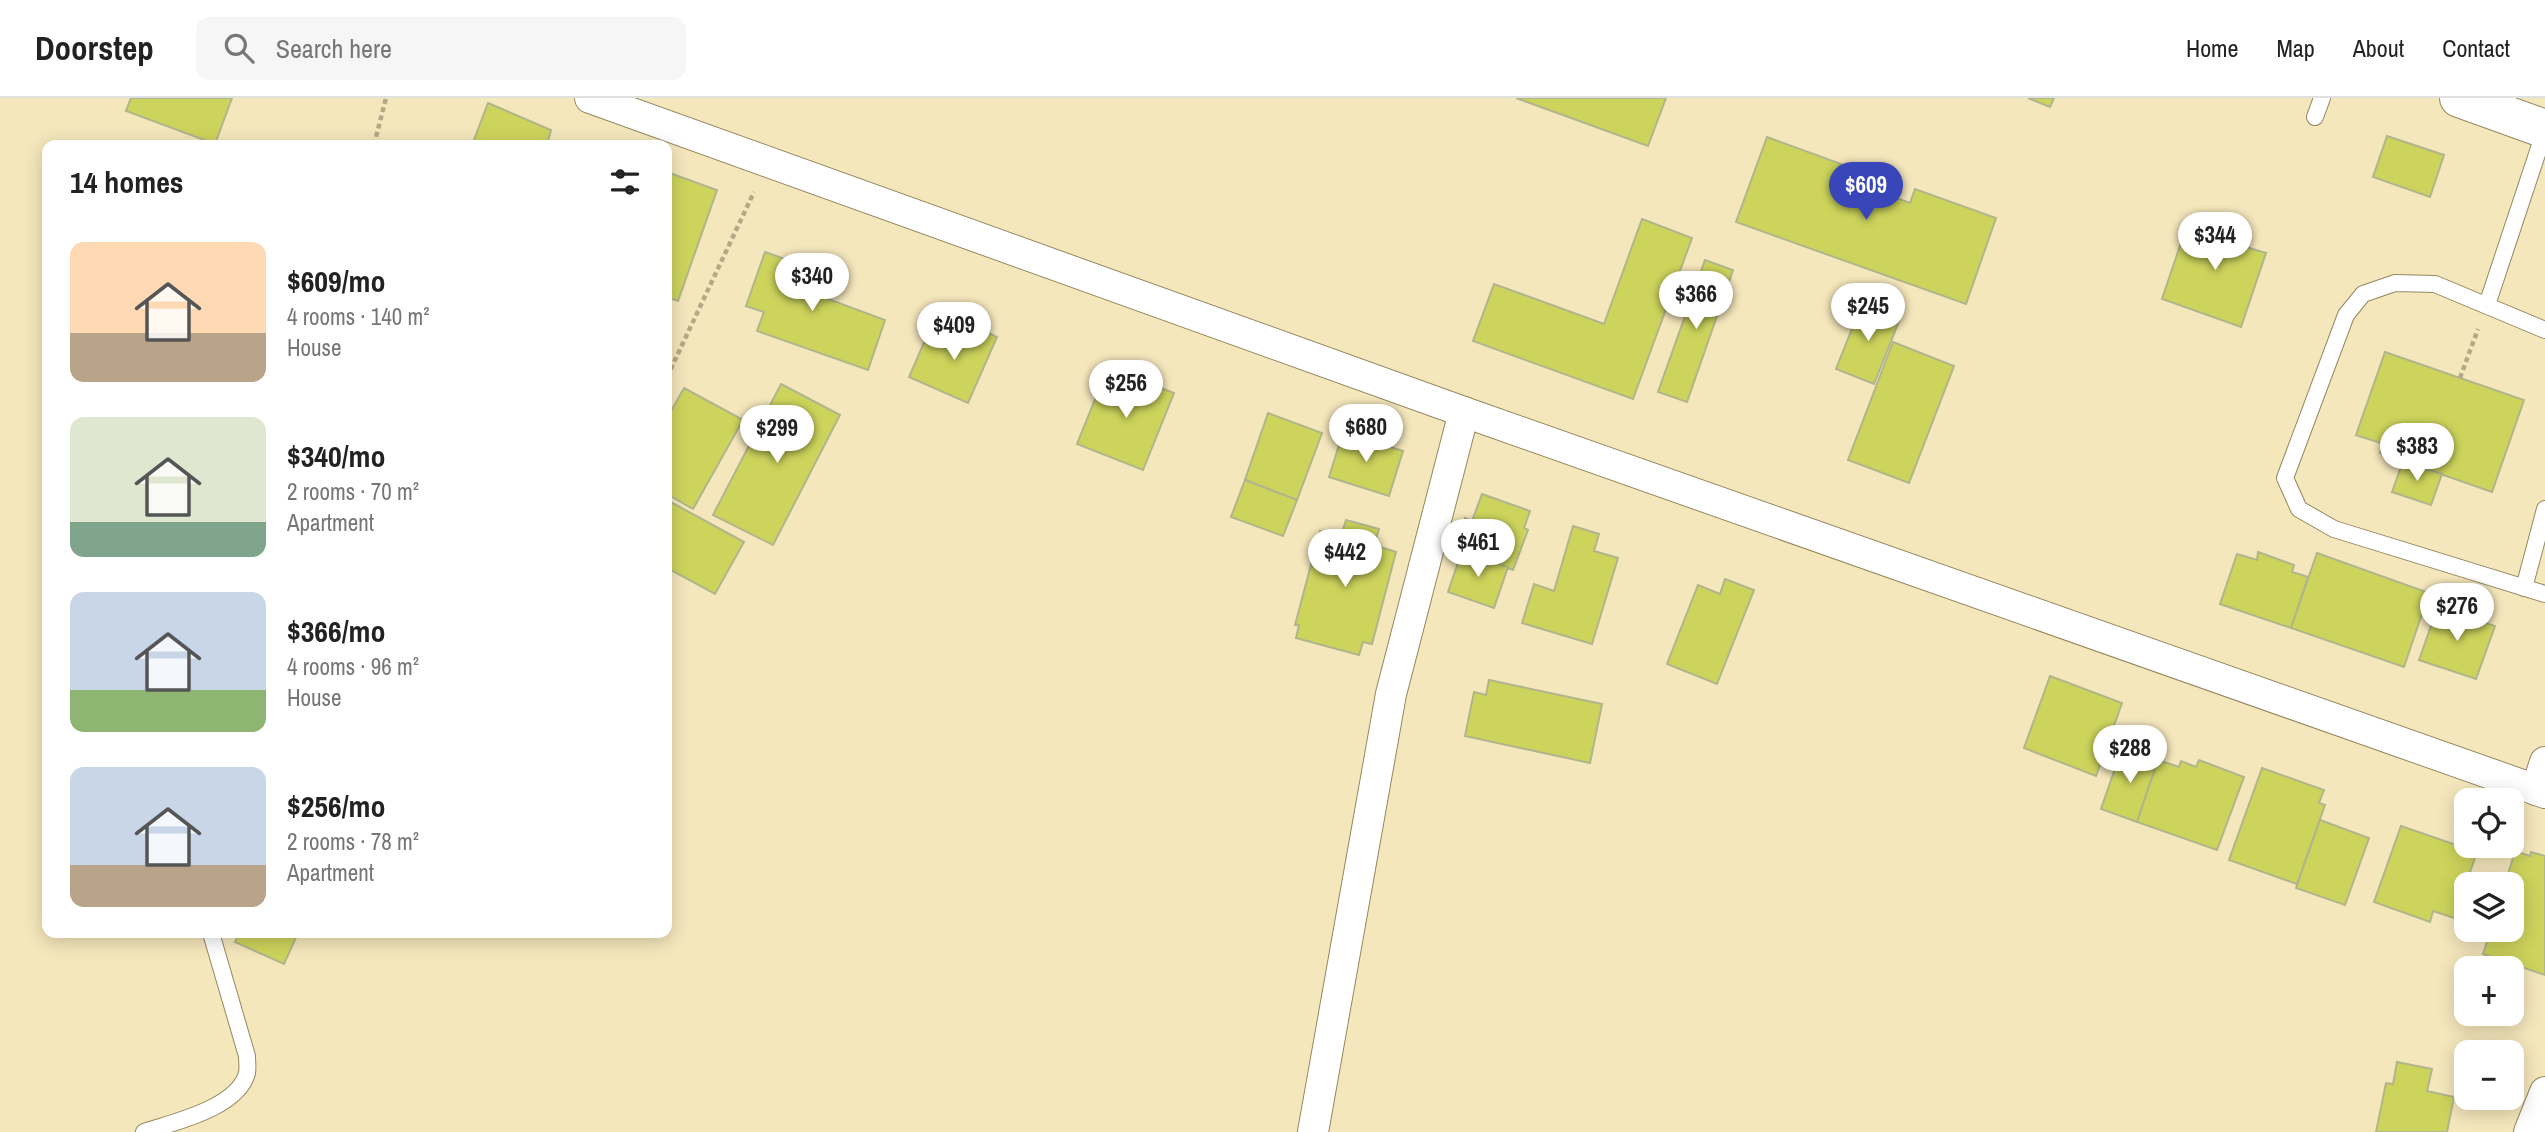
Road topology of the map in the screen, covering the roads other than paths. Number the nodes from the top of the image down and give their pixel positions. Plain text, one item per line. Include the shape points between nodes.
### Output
1 (590, 98) edge
2 (2322, 98) edge
3 (2459, 98) edge
4 (647, 108) edge
5 (2315, 117) dead end
6 (2545, 130) edge
7 (2487, 305) junction
8 (2545, 330) edge
9 (1464, 412) junction
10 (2545, 509) edge
11 (2524, 588) junction
12 (2545, 594) edge
13 (2542, 781) edge
14 (212, 938) edge
15 (2545, 1092) edge
16 (144, 1132) edge
17 (1313, 1132) edge
18 (2529, 1132) edge

1 - 4 street
2 - 5 lane
3 - 6 street
4 - 9 street via 768,163
6 - 7 lane
7 - 8 lane
7 - 11 lane via 2435,284 2395,283 2363,294 2346,315 2285,478 2299,509 2334,529
9 - 13 street
9 - 17 street via 1391,694
10 - 11 lane
11 - 12 lane
14 - 16 lane via 247,1056 247,1073 239,1088 217,1107
15 - 18 street

